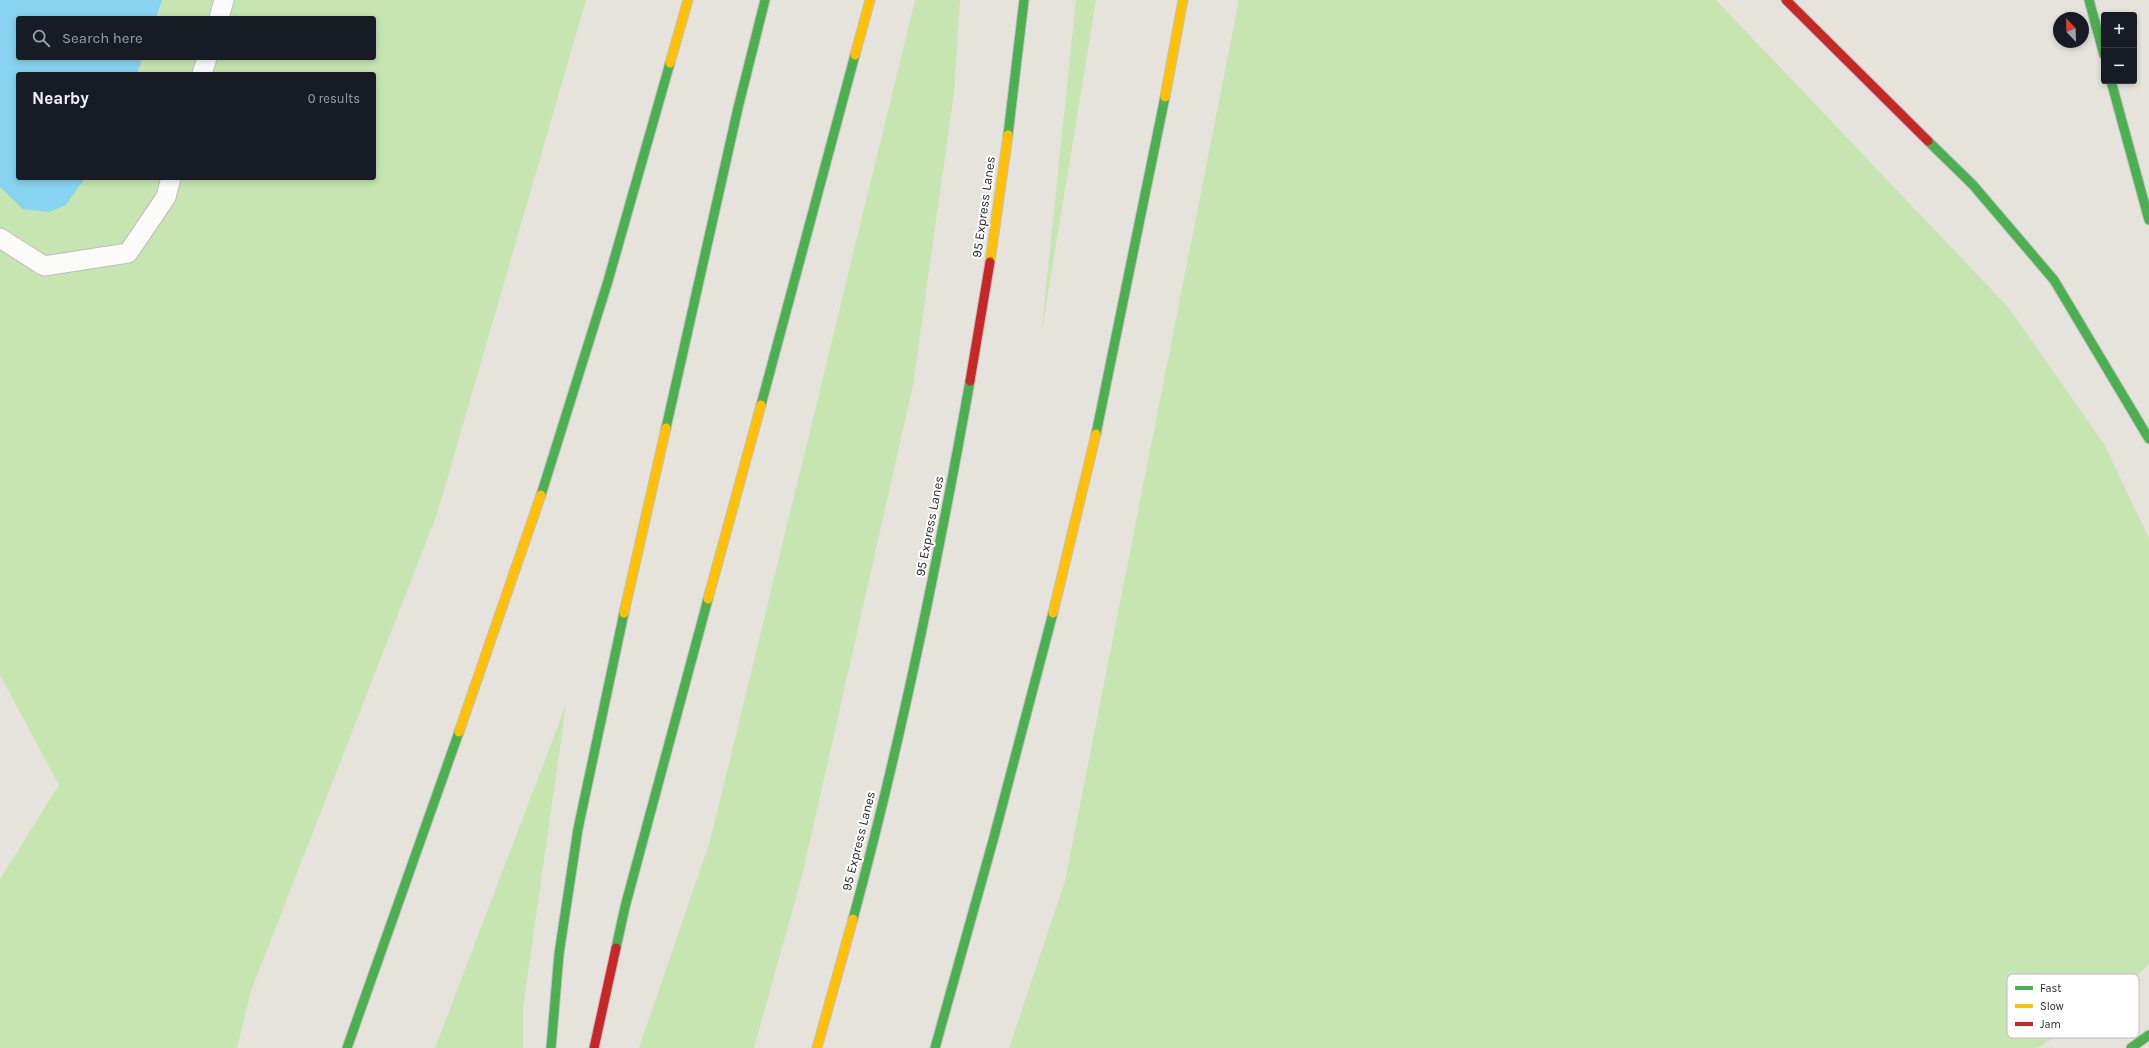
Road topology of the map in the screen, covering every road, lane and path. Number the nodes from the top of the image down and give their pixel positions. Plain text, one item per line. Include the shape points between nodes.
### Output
1 (224, 0) edge
2 (688, 0) edge
3 (765, 0) edge
4 (870, 0) edge
5 (1024, 0) edge
6 (1183, 0) edge
7 (1786, 0) edge
8 (2089, 0) edge
9 (220, 16) edge
10 (2102, 48) edge
11 (206, 60) edge
12 (203, 72) edge
13 (2112, 84) edge
14 (171, 180) edge
15 (2149, 220) edge
16 (0, 238) edge
17 (2149, 439) edge
18 (2149, 1035) edge
19 (347, 1048) edge
20 (551, 1048) edge
21 (594, 1048) edge
22 (817, 1048) edge
23 (935, 1048) edge
24 (2131, 1048) edge

1 - 9 lane
2 - 19 main road via 608,281 526,542
3 - 20 main road via 733,131 583,798 566,895 555,986
4 - 21 main road via 627,900
5 - 22 main road, 95 Express Lanes via 982,307 932,581 865,872
6 - 23 main road via 1141,221 1085,482 1022,737
7 - 17 main road via 1973,185 2054,280
8 - 10 main road
11 - 12 lane
13 - 15 main road
14 - 16 lane via 166,197 128,253 44,266
18 - 24 main road

